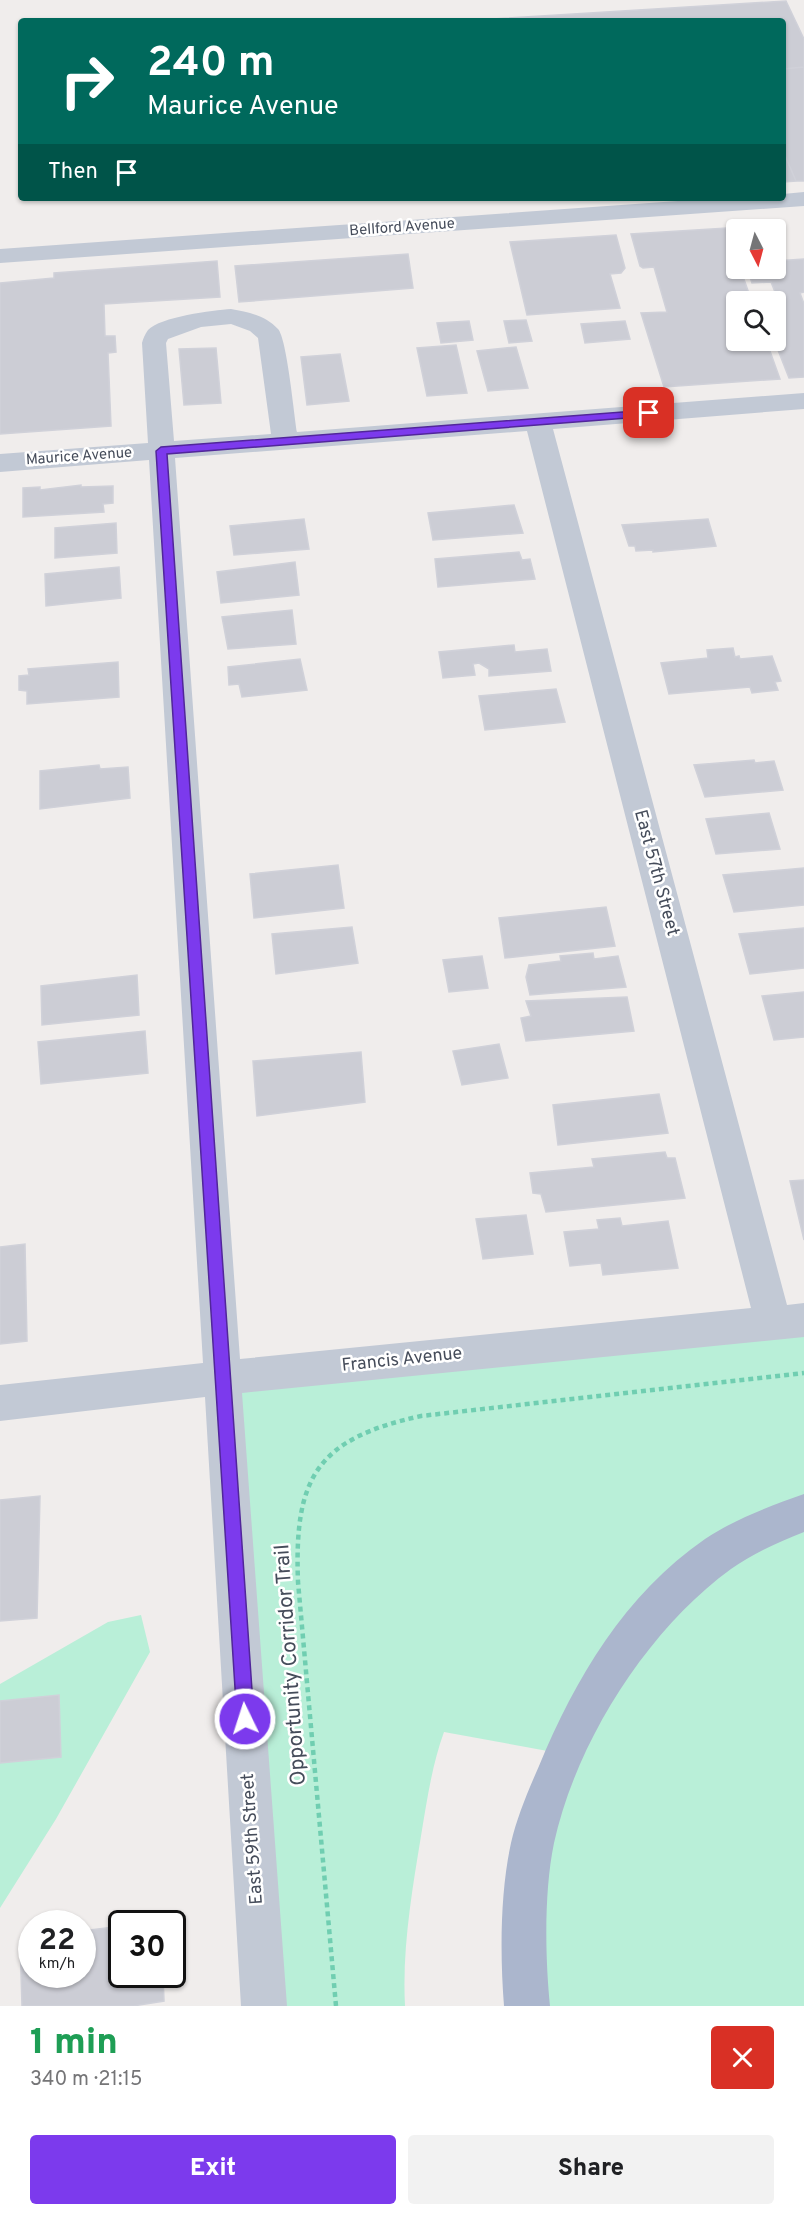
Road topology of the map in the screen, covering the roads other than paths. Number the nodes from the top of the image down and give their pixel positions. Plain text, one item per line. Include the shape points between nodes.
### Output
1 (804, 200) edge
2 (0, 256) edge
3 (804, 401) edge
4 (538, 422) junction
5 (285, 441) junction
6 (161, 451) junction
7 (0, 464) edge
8 (788, 1322) edge
9 (222, 1378) junction
10 (0, 1403) edge
11 (804, 1513) edge
12 (264, 2006) edge
13 (527, 2006) edge

1 - 2 street, Bellford Avenue
3 - 4 street, Maurice Avenue
4 - 5 street, Maurice Avenue
4 - 8 street, East 57th Street
5 - 6 street, Maurice Avenue
5 - 6 street, East 59th Street via 270,335 261,325 219,317 182,324 158,334 154,344
6 - 7 street, Maurice Avenue
6 - 9 street, East 59th Street
8 - 9 street, Francis Avenue
9 - 10 street, Francis Avenue
9 - 12 street, East 59th Street
11 - 13 main road via 750,1535 717,1554 653,1612 607,1672 564,1754 531,1851 524,1945

